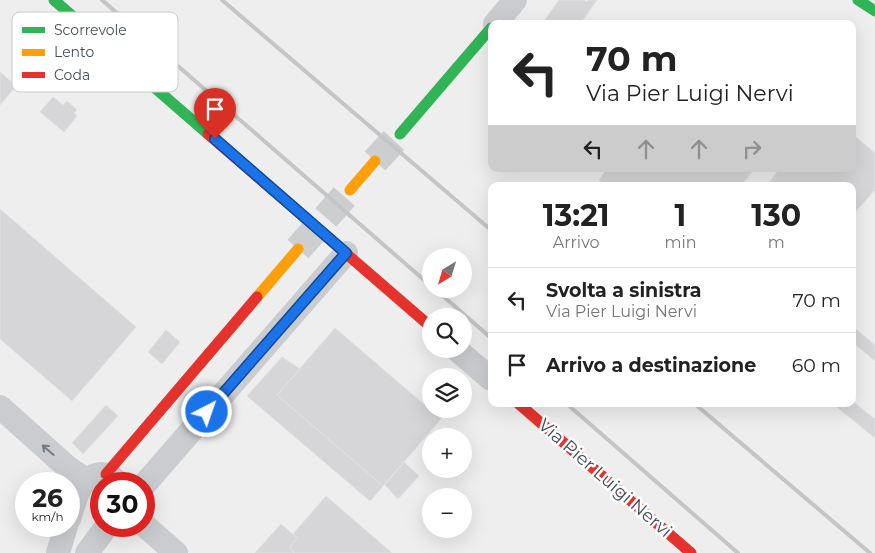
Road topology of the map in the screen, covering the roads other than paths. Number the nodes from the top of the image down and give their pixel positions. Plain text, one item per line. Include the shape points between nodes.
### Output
1 (54, 0) edge
2 (515, 0) edge
3 (858, 0) edge
4 (875, 11) edge
5 (68, 12) edge
6 (498, 20) edge
7 (488, 31) edge
8 (160, 92) edge
9 (400, 134) tunnel mouth
10 (375, 161) tunnel mouth
11 (350, 190) tunnel mouth
12 (298, 249) tunnel mouth
13 (346, 253) junction
14 (422, 319) edge
15 (466, 358) edge
16 (488, 376) edge
17 (522, 407) edge
18 (0, 408) edge
19 (110, 472) edge
20 (155, 472) edge
21 (90, 474) edge
22 (155, 535) edge
23 (63, 537) edge
24 (99, 537) edge
25 (58, 553) edge
26 (87, 553) edge
27 (176, 553) edge
28 (691, 553) edge

1 - 5 street
2 - 6 street
3 - 4 street
7 - 9 street
8 - 13 street
10 - 11 street
12 - 19 street
13 - 14 street
13 - 20 street
15 - 16 street
17 - 28 street, Via Pier Luigi Nervi
21 -> 18 street via 66,466
22 - 27 street
23 - 25 street
24 - 26 street

